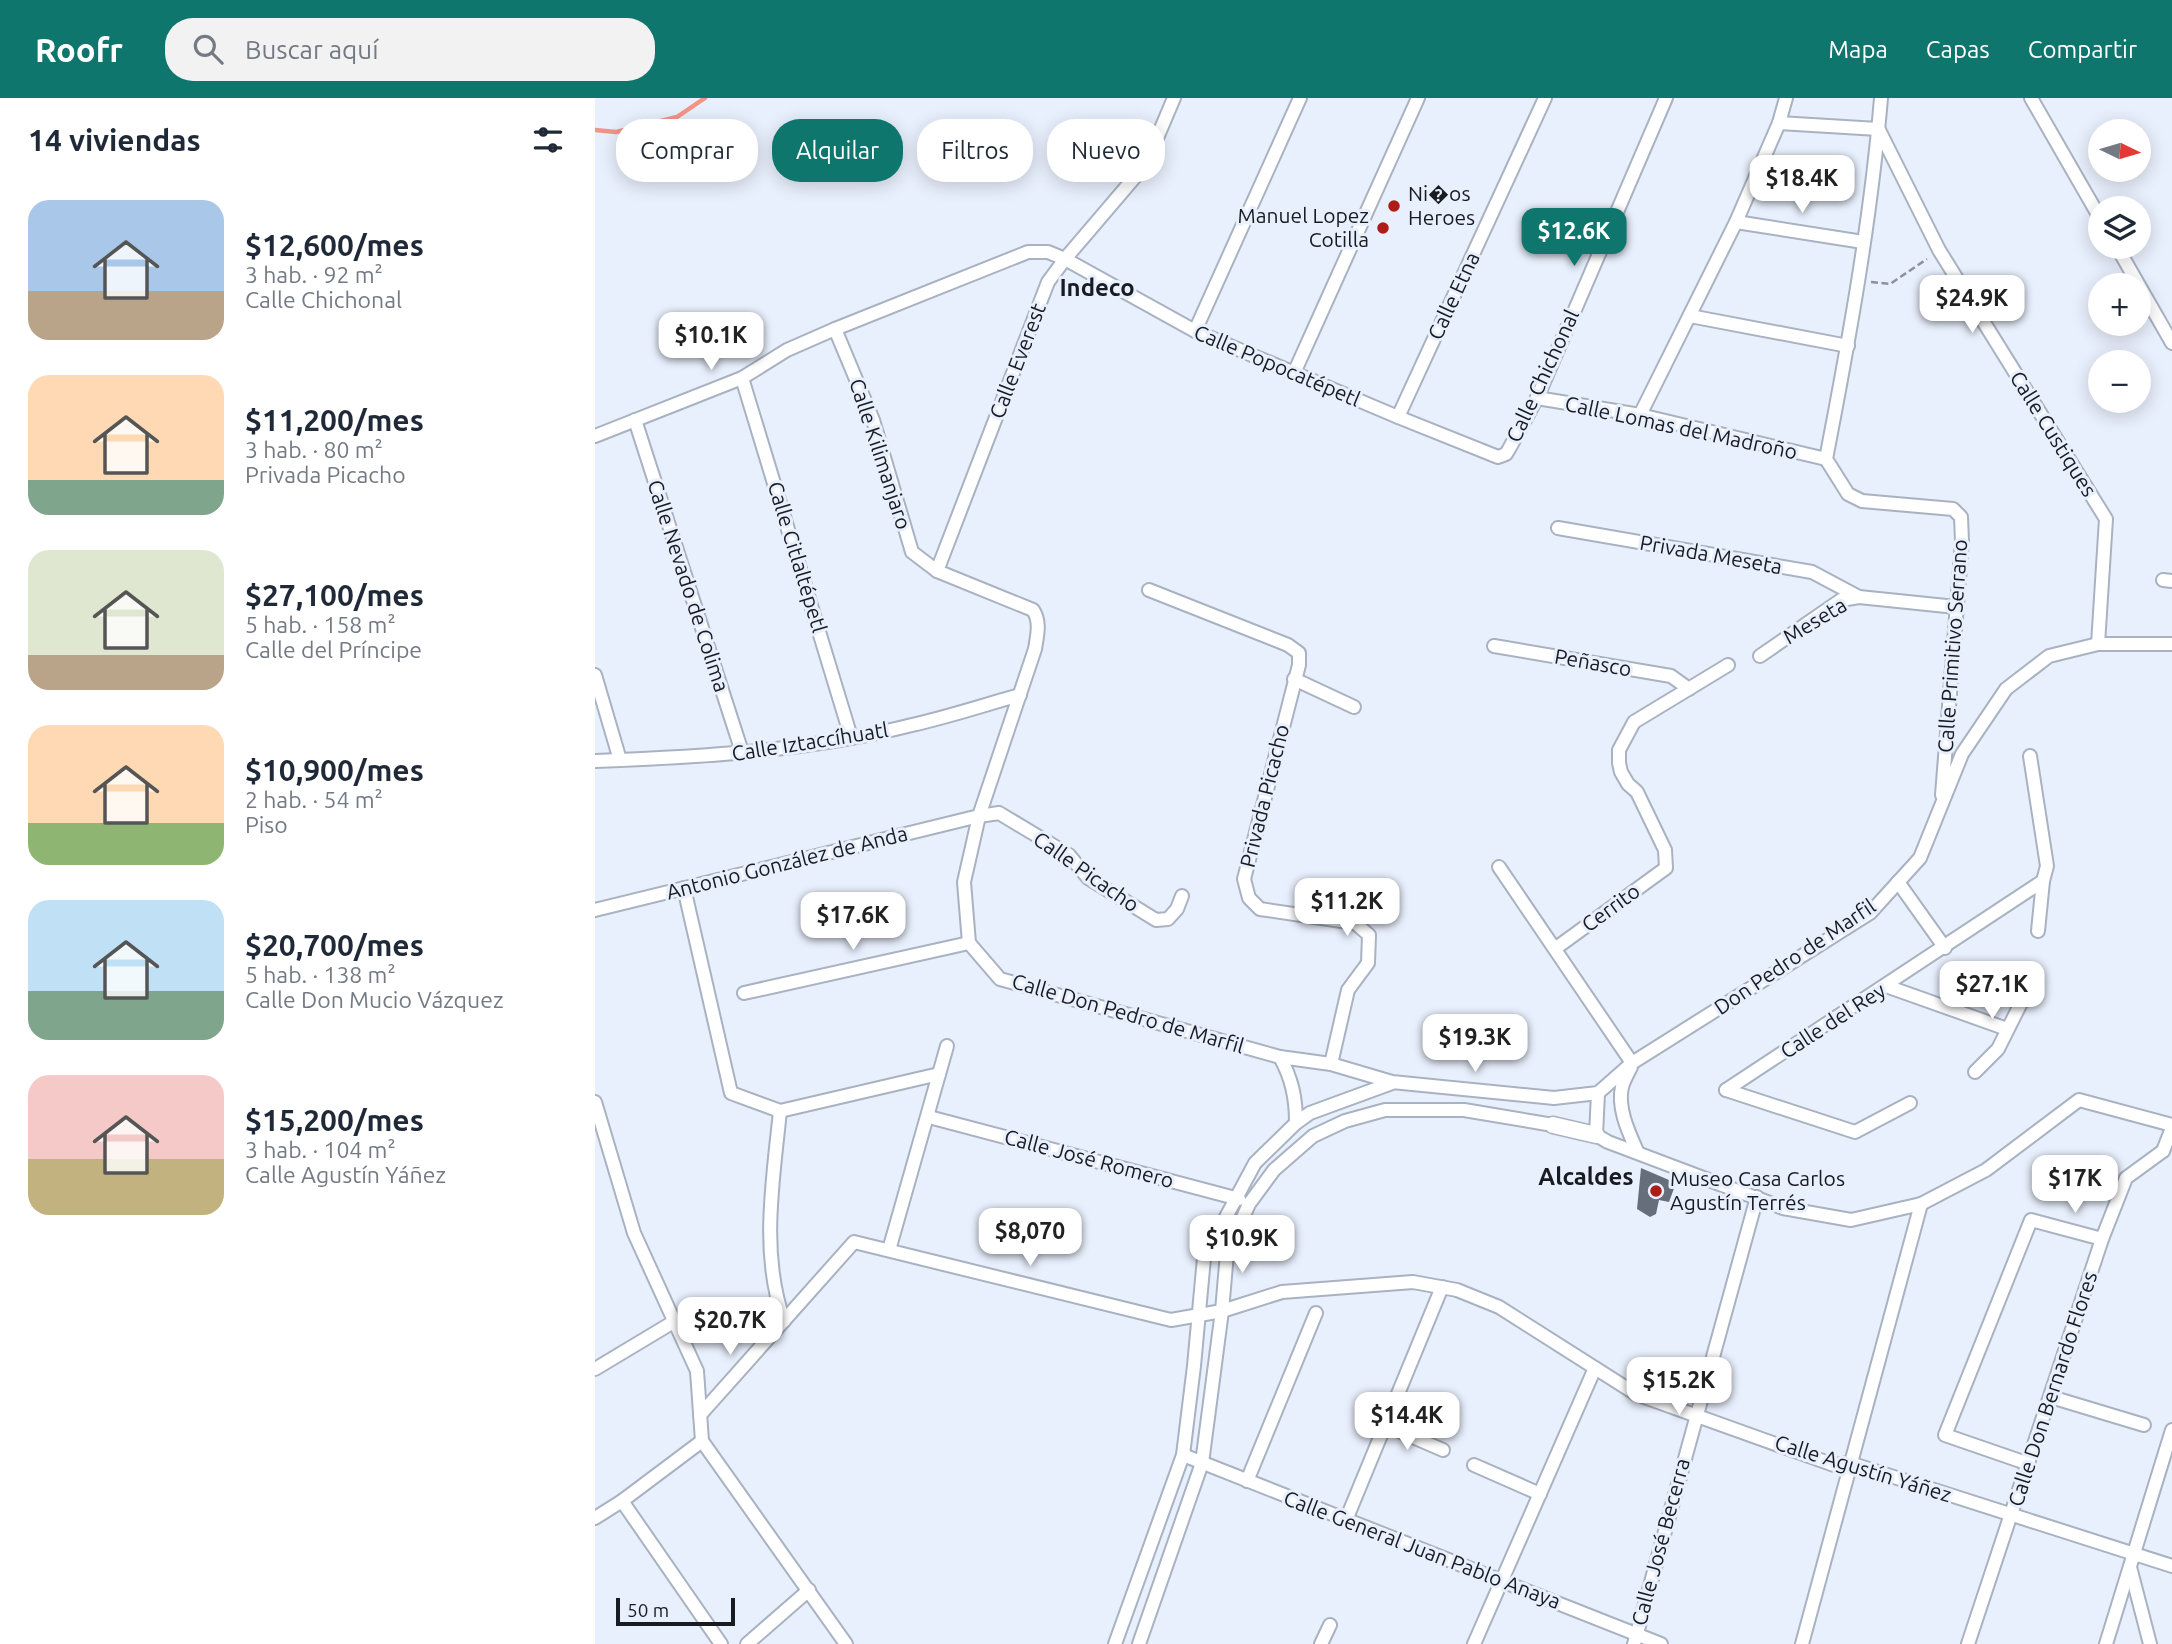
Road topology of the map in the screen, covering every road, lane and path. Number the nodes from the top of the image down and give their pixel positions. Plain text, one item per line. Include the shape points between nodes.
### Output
1 (1174, 98) edge
2 (1300, 98) edge
3 (1418, 98) edge
4 (1545, 98) edge
5 (1666, 98) edge
6 (1786, 98) edge
7 (1881, 98) edge
8 (2031, 98) edge
9 (1779, 122) junction
10 (1878, 129) junction
11 (2088, 197) edge
12 (1736, 222) junction
13 (1863, 242) junction
14 (1939, 250) junction
15 (1065, 259) junction
16 (2124, 259) edge
17 (1857, 282) junction
18 (1690, 316) junction
19 (835, 328) junction
20 (1195, 331) junction
21 (2172, 342) edge
22 (1848, 346) junction
23 (1294, 373) junction
24 (742, 377) junction
25 (1537, 398) junction
26 (1640, 415) junction
27 (1398, 417) junction
28 (635, 420) junction
29 (595, 436) edge
30 (1498, 457) joint
31 (1826, 459) junction
32 (1557, 528) dead end
33 (937, 571) junction
34 (1149, 590) dead end
35 (1859, 597) junction
36 (1956, 607) junction
37 (2098, 644) junction
38 (2172, 644) edge
39 (1494, 646) dead end
40 (1760, 656) dead end
41 (1728, 665) dead end
42 (595, 676) edge
43 (1294, 679) junction
44 (1689, 689) junction
45 (1020, 695) junction
46 (1354, 707) dead end
47 (851, 737) junction
48 (742, 752) junction
49 (2030, 756) dead end
50 (620, 760) junction
51 (595, 761) edge
52 (1941, 806) junction
53 (979, 816) junction
54 (1499, 867) dead end
55 (2043, 881) junction
56 (1898, 882) junction
57 (684, 888) junction
58 (1182, 896) dead end
59 (595, 910) edge
60 (2038, 931) dead end
61 (969, 943) junction
62 (1556, 948) junction
63 (1945, 948) junction
64 (2030, 985) dead end
65 (1886, 986) junction
66 (744, 993) dead end
67 (2007, 1028) junction
68 (947, 1046) dead end
69 (1280, 1057) junction
70 (1632, 1063) junction
71 (1331, 1064) junction
72 (1975, 1072) dead end
73 (939, 1074) junction
74 (1392, 1083) junction
75 (1598, 1093) junction
76 (595, 1102) edge
77 (1910, 1103) dead end
78 (780, 1111) junction
79 (929, 1117) junction
80 (1296, 1123) junction
81 (1553, 1125) joint
82 (2172, 1127) edge
83 (1595, 1135) junction
84 (1637, 1151) junction
85 (2167, 1152) edge
86 (1235, 1197) junction
87 (1757, 1197) junction
88 (1249, 1204) junction
89 (1921, 1204) junction
90 (2102, 1239) junction
91 (889, 1250) junction
92 (1442, 1287) junction
93 (1222, 1311) junction
94 (1316, 1313) dead end
95 (1203, 1315) junction
96 (675, 1321) junction
97 (784, 1321) junction
98 (1595, 1368) junction
99 (595, 1369) edge
100 (2051, 1397) junction
101 (700, 1415) junction
102 (1697, 1415) junction
103 (1385, 1425) junction
104 (2144, 1425) dead end
105 (2172, 1430) edge
106 (702, 1441) junction
107 (1443, 1450) dead end
108 (1183, 1455) junction
109 (1202, 1463) junction
110 (1850, 1463) junction
111 (2029, 1464) junction
112 (1474, 1465) dead end
113 (1247, 1481) junction
114 (1539, 1494) junction
115 (622, 1501) junction
116 (2012, 1515) junction
117 (595, 1518) edge
118 (1346, 1520) junction
119 (2134, 1554) junction
120 (2172, 1566) edge
121 (2130, 1567) junction
122 (1502, 1581) junction
123 (809, 1590) junction
124 (1330, 1625) dead end
125 (1635, 1639) edge
126 (721, 1644) edge
127 (747, 1644) edge
128 (846, 1644) edge
129 (1115, 1644) edge
130 (1139, 1644) edge
131 (1321, 1644) edge
132 (1474, 1644) edge
133 (1661, 1644) edge
134 (1802, 1644) edge
135 (1968, 1644) edge
136 (2106, 1644) edge
137 (2150, 1644) edge

1 - 15 street, Calle Everest via 1146,164
2 - 20 street
3 - 23 street
4 - 27 street, Calle Etna
5 - 25 street, Calle Chichonal
6 - 9 street
7 - 10 street
8 - 11 street
9 - 10 street
9 - 12 street
10 - 13 street
10 - 14 street, Calle Custiques
12 - 13 street
12 - 18 street
13 - 17 street
14 - 17 path via 1890,284
14 - 37 street, Calle Custiques via 2106,519
15 - 19 street, Calle Popocatépetl via 1048,252 1028,252
15 - 20 street, Calle Popocatépetl
15 - 33 street, Calle Everest via 1048,282
16 - 21 street
17 - 22 street
18 - 22 street
18 - 26 street
19 - 24 street
19 - 33 street, Calle Kilimanjaro via 873,420 912,552
20 - 23 street, Calle Popocatépetl
22 - 31 street
23 - 27 street, Calle Popocatépetl
24 - 28 street
24 - 47 street, Calle Citlaltépetl
25 - 26 street, Calle Lomas del Madroño
25 - 30 street, Calle Chichonal via 1506,454
26 - 31 street, Calle Lomas del Madroño
27 - 30 street, Calle Popocatépetl
28 - 29 street
28 - 48 street, Calle Nevado de Colima
31 - 36 street, Calle Primitivo Serrano via 1848,494 1862,501 1953,509 1961,517
32 - 35 street, Privada Meseta via 1812,572
33 - 45 street, Calle Kilimanjaro via 1033,611 1038,633
34 - 43 street, Privada Picacho via 1297,651 1300,656
35 - 36 street, Meseta
35 - 40 street, Meseta via 1841,600
36 - 52 street, Calle Primitivo Serrano
37 - 38 street, Don Pedro de Marfil
37 - 52 street, Don Pedro de Marfil via 2049,656 2007,689 1962,754
39 - 44 street, Peñasco via 1671,676
41 - 44 street
42 - 50 street
43 - 46 street
43 - 71 street, Privada Picacho via 1244,879 1249,898 1259,909 1355,923 1369,934 1368,963 1348,990
44 - 62 street, Cerrito via 1634,722 1619,750 1621,772 1637,792 1665,850 1666,868
45 - 47 street, Calle Iztaccíhuatl via 911,726
45 - 53 street
47 - 48 street, Calle Iztaccíhuatl
48 - 50 street, Calle Iztaccíhuatl
49 - 55 street via 2047,866
50 - 51 street, Calle Iztaccíhuatl
52 - 56 street, Don Pedro de Marfil via 1920,858
53 - 57 street, Antonio González de Anda
53 - 58 street, Calle Picacho via 999,813 1069,855 1088,878 1156,920 1168,919
53 - 61 street via 964,882
54 - 62 street
55 - 60 street
55 - 63 street, Calle del Rey
56 - 63 street
56 - 70 street, Don Pedro de Marfil via 1870,913
57 - 59 street, Antonio González de Anda
57 - 78 street via 731,1093
61 - 66 street
61 - 69 street, Calle Don Pedro de Marfil via 1000,979
62 - 70 street
63 - 65 street, Calle del Rey
64 - 67 street
65 - 67 street
65 - 77 street, Calle del Rey via 1726,1090 1855,1132
67 - 72 street via 1998,1049
68 - 73 street
69 - 71 street, Calle Don Pedro de Marfil
69 - 80 street via 1291,1078
70 - 75 street, Don Pedro de Marfil
70 - 84 street via 1622,1089 1628,1132
71 - 74 street, Calle Don Pedro de Marfil
73 - 78 street
73 - 79 street
74 - 75 street via 1555,1098
74 - 80 street via 1310,1113
75 - 83 street
76 - 96 street via 634,1233
78 - 97 street via 769,1230 775,1294
79 - 86 street, Calle José Romero
79 - 91 street
80 - 86 street via 1255,1163
81 - 83 street
81 - 88 street via 1464,1110 1385,1111 1345,1121 1313,1136 1274,1170
82 - 85 street
82 - 89 street via 2079,1100 1986,1170
83 - 84 street
84 - 87 street
85 - 90 street, Calle Don Bernardo Flores via 2126,1178
86 - 88 street, Calle José Romero
86 - 95 street via 1204,1258
87 - 89 street via 1783,1208 1851,1220
87 - 102 street, Calle José Becerra
88 - 93 street via 1227,1253
89 - 110 street
90 - 100 street, Calle Don Bernardo Flores
90 - 111 street via 2031,1220 1945,1435
91 - 95 street, Calle Agustín Yáñez via 1171,1320
91 - 97 street, Calle Agustín Yáñez via 854,1242
92 - 93 street, Calle Agustín Yáñez via 1413,1282 1282,1292
92 - 98 street, Calle Agustín Yáñez via 1499,1307
92 - 103 street
93 - 95 street, Calle Agustín Yáñez
93 - 109 street
94 - 113 street
95 - 108 street
96 - 99 street
96 - 101 street via 698,1371
97 - 101 street
98 - 102 street, Calle Agustín Yáñez via 1636,1394
98 - 114 street
100 - 104 street
100 - 111 street, Calle Don Bernardo Flores
101 - 106 street
102 - 110 street, Calle Agustín Yáñez via 1834,1465
102 - 125 street, Calle José Becerra
103 - 107 street
103 - 118 street
105 - 119 street
106 - 115 street
106 - 123 street
108 - 109 street, Calle General Juan Pablo Anaya
108 - 129 street
109 - 113 street, Calle General Juan Pablo Anaya
109 - 130 street
110 - 116 street, Calle Agustín Yáñez
110 - 134 street
111 - 116 street, Calle Don Bernardo Flores
112 - 114 street
113 - 118 street, Calle General Juan Pablo Anaya
114 - 122 street
115 - 117 street
115 - 126 street
116 - 119 street, Calle Agustín Yáñez
116 - 135 street, Calle Don Bernardo Flores
118 - 122 street, Calle General Juan Pablo Anaya
119 - 120 street, Calle Agustín Yáñez
119 - 121 street
121 - 136 street
121 - 137 street
122 - 125 street, Calle General Juan Pablo Anaya
122 - 132 street
123 - 127 street
123 - 128 street
124 - 131 street
125 - 133 street, Calle General Juan Pablo Anaya

